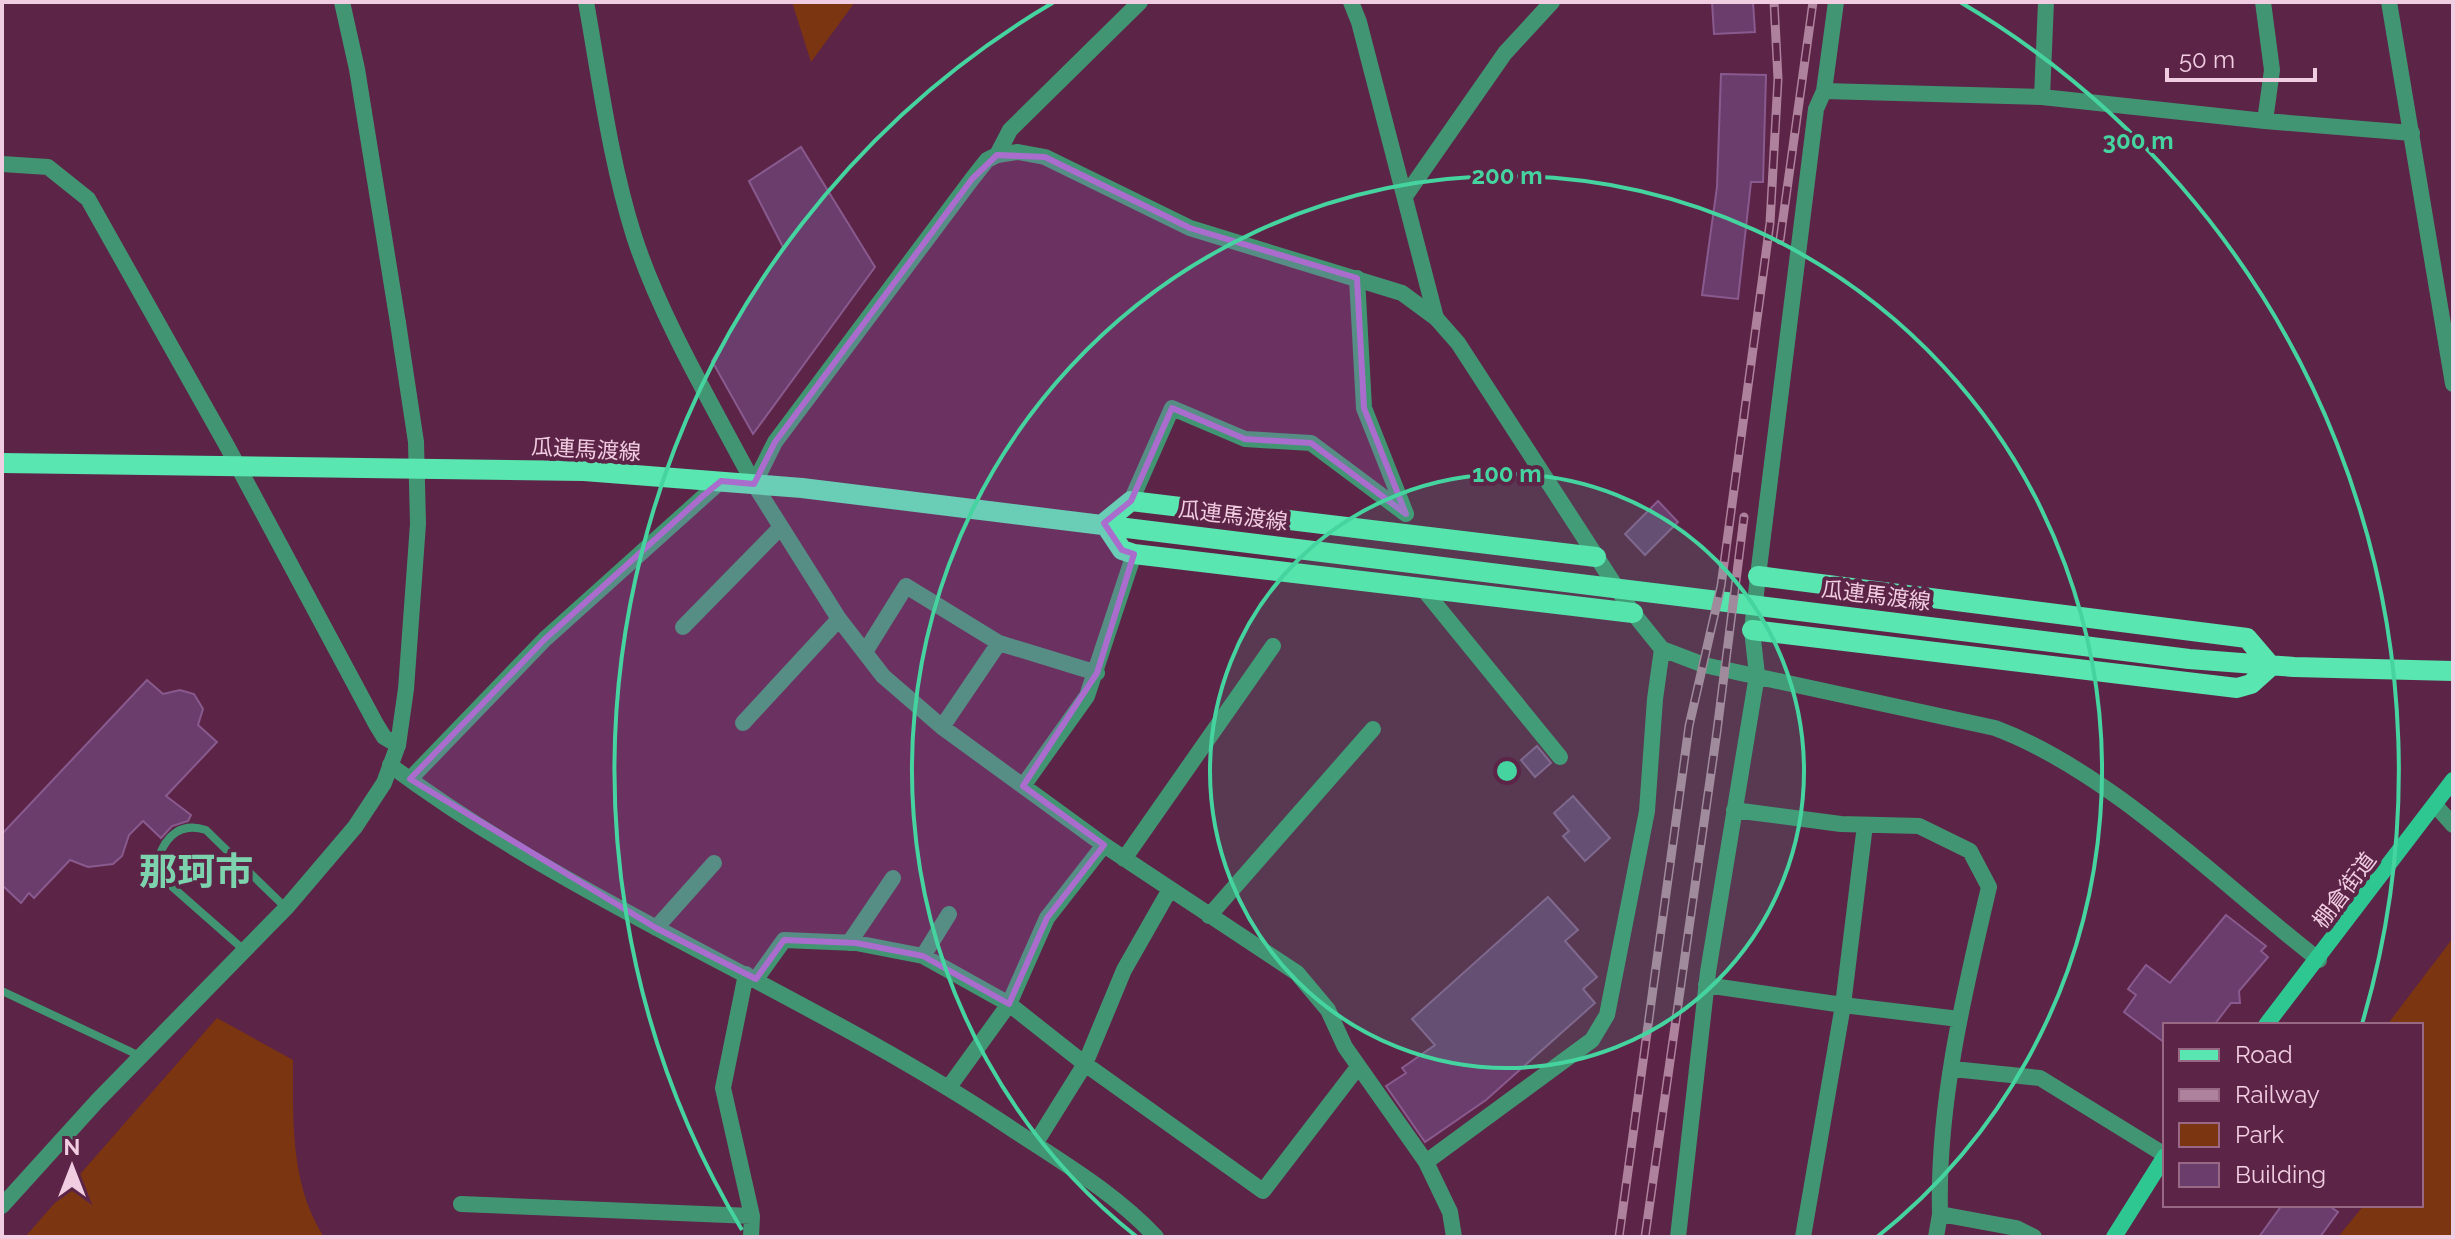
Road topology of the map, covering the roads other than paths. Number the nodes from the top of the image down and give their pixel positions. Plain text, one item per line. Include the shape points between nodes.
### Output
1 (342, 2) edge
2 (586, 2) edge
3 (1140, 2) edge
4 (1351, 2) edge
5 (1552, 2) edge
6 (1836, 2) edge
7 (2046, 2) edge
8 (2263, 2) edge
9 (2389, 2) edge
10 (1824, 91) junction
11 (2042, 97) junction
12 (2265, 121) junction
13 (2412, 133) junction
14 (997, 155) junction
15 (2, 164) edge
16 (1406, 195) junction
17 (1357, 278) junction
18 (1436, 318) junction
19 (2453, 384) edge
20 (2, 463) edge
21 (238, 467) junction
22 (416, 468) junction
23 (721, 481) junction
24 (754, 484) junction
25 (1131, 501) junction
26 (1406, 514) junction
27 (1104, 523) junction
28 (781, 527) junction
29 (1423, 537) junction
30 (1134, 554) junction
31 (1596, 557) junction
32 (1758, 576) junction
33 (1424, 590) junction
34 (1633, 613) junction
35 (839, 619) junction
36 (683, 627) dead end
37 (1752, 630) junction
38 (999, 643) junction
39 (1273, 646) dead end
40 (1662, 649) junction
41 (865, 652) junction
42 (2271, 666) junction
43 (2453, 671) edge
44 (1097, 673) junction
45 (1757, 675) junction
46 (743, 723) dead end
47 (942, 727) junction
48 (1373, 729) dead end
49 (398, 745) junction
50 (1560, 757) dead end
51 (390, 765) junction
52 (410, 779) junction
53 (2453, 780) edge
54 (1023, 786) junction
55 (2436, 806) junction
56 (1734, 810) junction
57 (1865, 825) junction
58 (2453, 825) edge
59 (1104, 845) junction
60 (1124, 859) junction
61 (714, 863) dead end
62 (893, 878) dead end
63 (1169, 891) junction
64 (286, 908) junction
65 (949, 914) dead end
66 (1209, 916) junction
67 (656, 928) junction
68 (849, 943) junction
69 (244, 950) junction
70 (923, 956) junction
71 (2319, 960) junction
72 (751, 977) junction
73 (1706, 985) junction
74 (2, 991) edge
75 (1009, 1004) junction
76 (1843, 1005) junction
77 (1959, 1019) junction
78 (2268, 1023) edge
79 (140, 1056) junction
80 (1085, 1064) junction
81 (1358, 1067) junction
82 (1953, 1069) junction
83 (949, 1087) junction
84 (1035, 1144) junction
85 (2163, 1154) edge
86 (2163, 1158) edge
87 (1426, 1162) junction
88 (461, 1204) dead end
89 (2, 1206) edge
90 (1940, 1214) junction
91 (752, 1216) junction
92 (751, 1237) edge
93 (1156, 1237) edge
94 (1454, 1237) edge
95 (1678, 1237) edge
96 (1803, 1237) edge
97 (1936, 1237) edge
98 (2034, 1237) edge
99 (2114, 1237) edge

1 - 22 street via 398,323
2 - 24 street via 634,238
3 - 14 street via 1010,130
4 - 16 street
5 - 16 street via 1505,53
6 - 10 street
7 - 11 street
8 - 12 street via 2272,70
9 - 13 street
10 - 11 street
10 - 32 street via 1816,109
11 - 12 street
12 - 13 street
13 - 19 street
14 - 17 street via 1045,157 1190,228
14 - 24 street via 972,179 775,442
15 - 21 street via 48,167 88,199
16 - 18 street
17 - 18 street via 1402,293
17 - 26 street via 1364,408
18 - 31 street via 1483,381
20 - 21 main road, 瓜連馬渡線
21 - 22 main road, 瓜連馬渡線
21 - 49 street via 376,724
22 - 23 main road, 瓜連馬渡線 via 584,471
22 - 49 street via 414,594
23 - 24 main road, 瓜連馬渡線
23 - 52 street via 545,639
24 - 27 main road, 瓜連馬渡線
24 - 28 street
25 - 26 street via 1172,408 1245,439 1311,443
25 - 27 main road
25 - 29 main road
26 - 29 street
27 - 30 main road via 1116,545
27 - 42 main road, 瓜連馬渡線
28 - 35 street
28 - 36 street
29 - 31 main road
30 - 33 main road
30 - 44 street
31 - 34 street
32 - 37 street
32 - 42 main road via 2247,638
33 - 34 main road
33 - 50 street
34 - 40 street
35 - 41 street
35 - 46 street
37 - 42 main road via 2237,688 2251,684
37 - 45 street
38 - 41 street via 906,586
38 - 44 street
38 - 47 street
39 - 60 street
40 - 45 street via 1704,665
40 - 87 street via 1647,811 1607,1015 1592,1040
41 - 47 street via 883,676
42 - 43 main road, 瓜連馬渡線
44 - 54 street via 1087,696
45 - 56 street
45 - 71 street via 1995,728 2038,744 2135,812
47 - 54 street
48 - 66 street
49 - 51 street
51 - 52 street
51 - 64 street via 355,827
52 - 67 street
53 - 55 main road, 棚倉街道
54 - 59 street
55 - 58 street
55 - 71 main road, 棚倉街道
56 - 57 street
56 - 73 street
57 - 76 street
57 - 77 street via 1919,826 1970,851 1989,887
59 - 60 street
59 - 75 street via 1047,918
60 - 63 street
61 - 67 street
62 - 68 street
63 - 66 street
63 - 80 street via 1124,970
64 - 69 street
64 - 69 lane via 206,830 178,830 164,843 158,859 169,884
65 - 70 street
66 - 81 street via 1297,973 1328,1010
67 - 72 street
68 - 70 street
68 - 72 street via 784,940
69 - 79 street
70 - 75 street
71 - 78 main road, 棚倉街道
72 - 83 street
72 - 91 street via 723,1088
73 - 76 street
73 - 95 street
74 - 79 lane
75 - 80 street
75 - 83 street
76 - 77 street
76 - 96 street
77 - 82 street
79 - 89 street
80 - 81 street via 1263,1191
80 - 84 street
81 - 87 street
82 - 85 street via 2040,1078
82 - 90 street via 1939,1173
83 - 84 street
84 - 93 street via 1127,1205
86 - 99 main road
87 - 94 street via 1450,1212
88 - 91 street
90 - 97 street
90 - 98 street via 2016,1228
91 - 92 street

